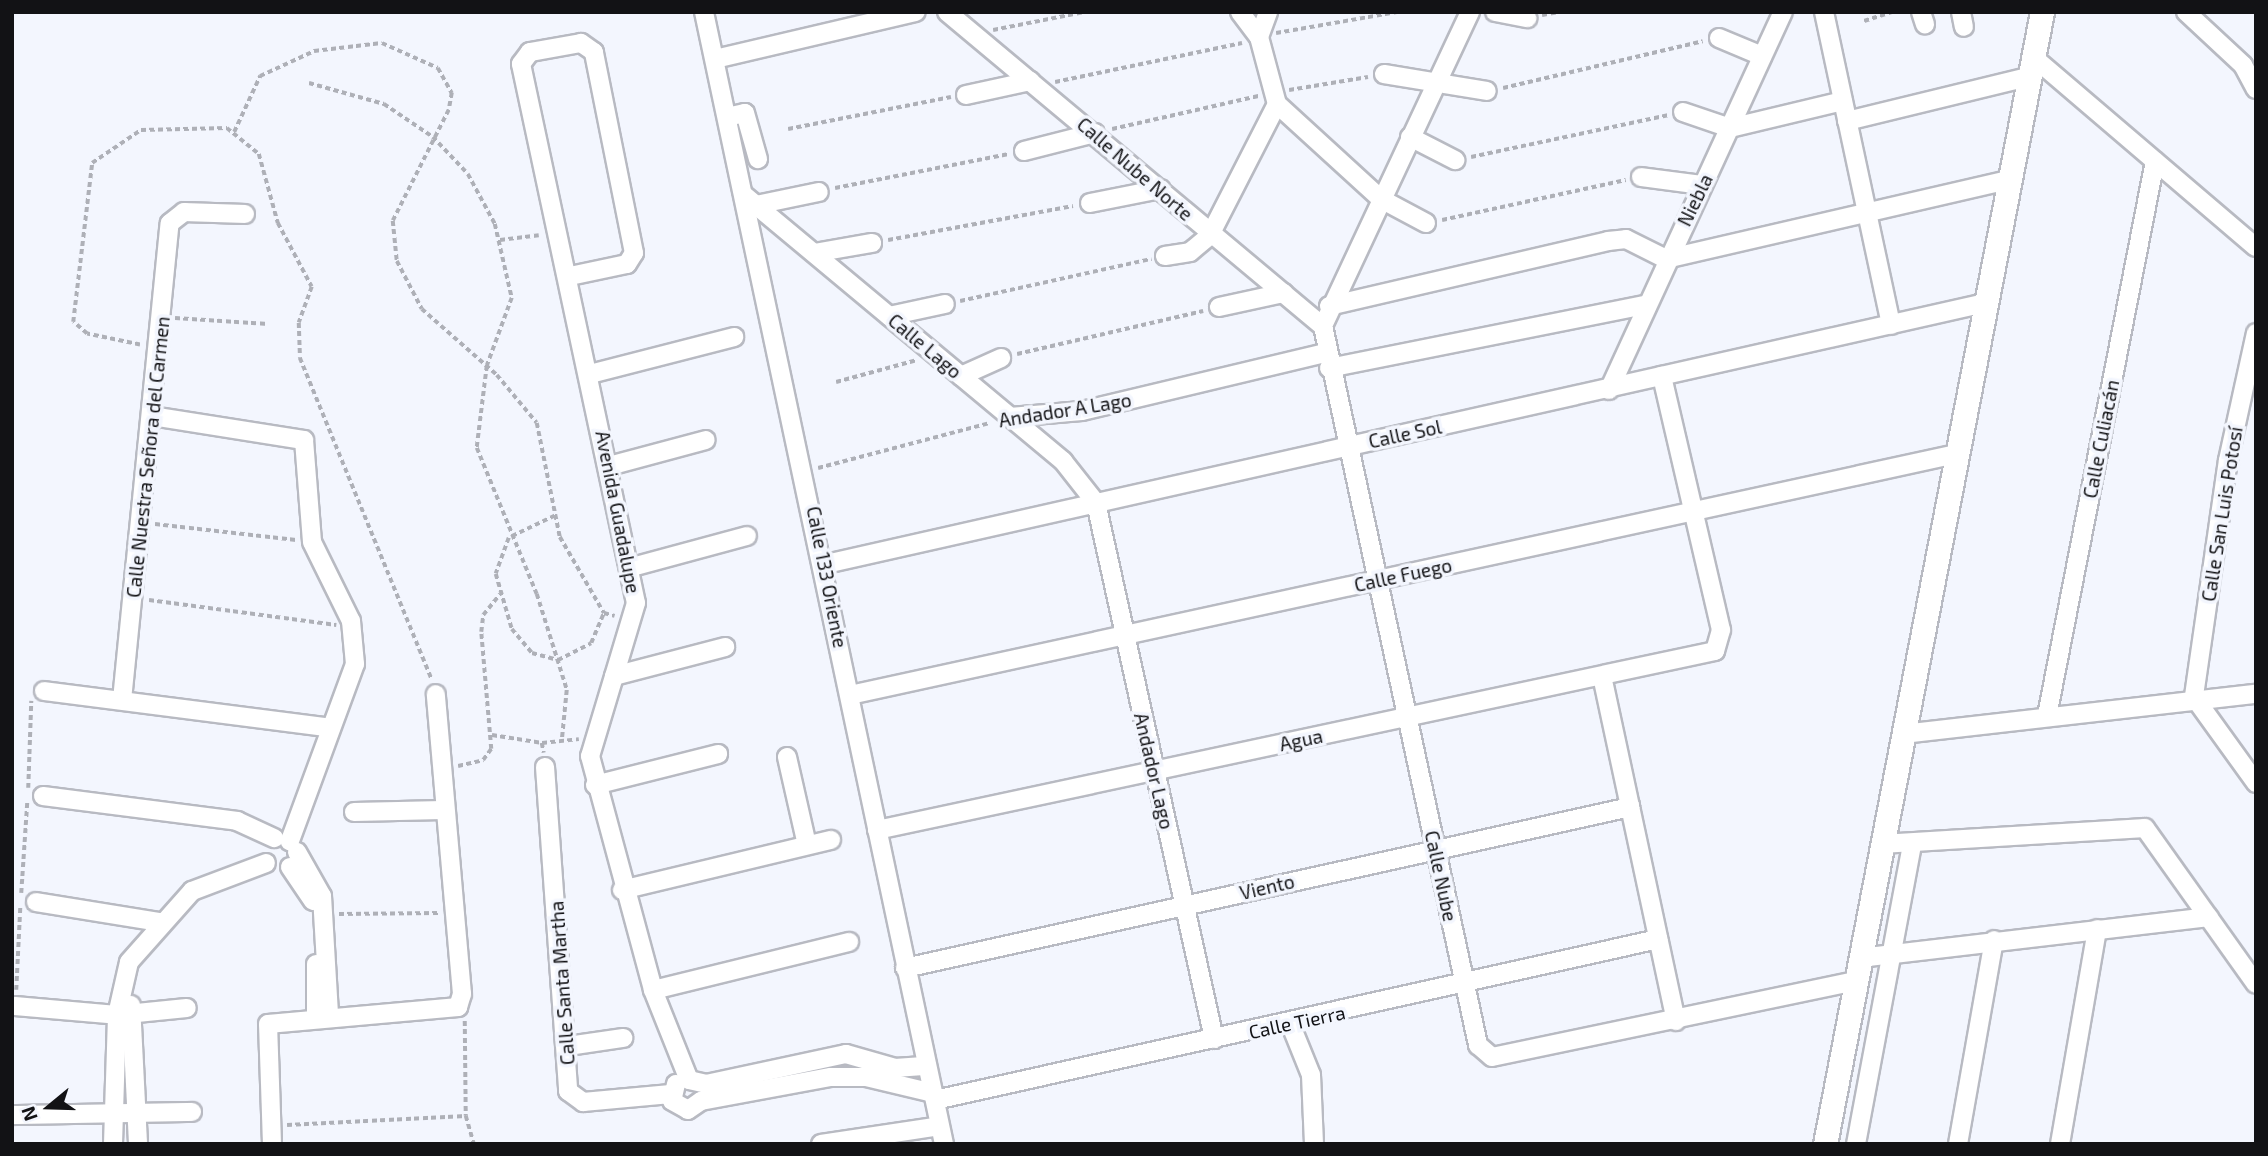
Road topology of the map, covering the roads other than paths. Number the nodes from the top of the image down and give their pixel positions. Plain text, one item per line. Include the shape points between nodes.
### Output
1 (704, 12) edge
2 (916, 12) edge
3 (947, 12) edge
4 (1240, 12) edge
5 (1268, 12) edge
6 (1470, 12) edge
7 (1494, 12) edge
8 (1783, 12) edge
9 (1824, 12) edge
10 (2042, 12) edge
11 (2186, 12) edge
12 (1527, 19) dead end
13 (1259, 37) junction
14 (1718, 38) road end
15 (1762, 56) junction
16 (715, 59) junction
17 (2030, 67) junction
18 (1384, 74) road end
19 (1437, 80) junction
20 (1035, 85) junction
21 (2256, 89) edge
22 (1487, 92) road end
23 (966, 94) road end
24 (1275, 98) junction
25 (1843, 101) junction
26 (1683, 112) road end
27 (727, 117) junction
28 (1847, 121) junction
29 (1730, 128) junction
30 (1095, 133) junction
31 (1410, 137) junction
32 (1024, 151) road end
33 (758, 159) dead end
34 (1455, 160) road end
35 (2155, 161) junction
36 (1641, 177) road end
37 (2008, 180) junction
38 (1702, 185) junction
39 (1161, 189) junction
40 (819, 192) road end
41 (750, 200) junction
42 (1381, 200) junction
43 (1090, 203) road end
44 (245, 214) dead end
45 (1867, 215) junction
46 (1426, 223) road end
47 (1210, 235) junction
48 (872, 243) road end
49 (2256, 247) edge
50 (814, 253) junction
51 (1165, 256) road end
52 (1667, 259) junction
53 (570, 276) junction
54 (1283, 293) junction
55 (1985, 303) junction
56 (945, 304) road end
57 (1644, 304) junction
58 (1329, 306) junction
59 (1219, 307) road end
60 (889, 316) junction
61 (1891, 325) junction
62 (1323, 326) junction
63 (2256, 332) edge
64 (734, 337) dead end
65 (1001, 358) road end
66 (1327, 360) junction
67 (590, 374) junction
68 (961, 376) junction
69 (1662, 376) junction
70 (1609, 390) junction
71 (152, 416) junction
72 (1010, 417) junction
73 (706, 440) dead end
74 (1346, 447) junction
75 (1956, 454) junction
76 (609, 466) junction
77 (1096, 503) junction
78 (1697, 512) junction
79 (747, 536) dead end
80 (826, 564) junction
81 (632, 567) junction
82 (1376, 581) junction
83 (1124, 636) junction
84 (724, 647) dead end
85 (614, 676) junction
86 (1602, 676) junction
87 (44, 691) road end
88 (2256, 694) edge
89 (436, 695) road end
90 (850, 695) junction
91 (2194, 696) junction
92 (122, 700) junction
93 (2047, 716) junction
94 (1406, 718) junction
95 (331, 728) junction
96 (1903, 734) junction
97 (718, 754) dead end
98 (787, 757) dead end
99 (545, 767) road end
100 (1155, 772) junction
101 (2256, 783) edge
102 (595, 785) junction
103 (43, 796) dead end
104 (1630, 807) junction
105 (443, 810) junction
106 (354, 811) dead end
107 (877, 831) junction
108 (831, 840) dead end
109 (1882, 844) junction
110 (807, 845) junction
111 (1912, 845) junction
112 (288, 849) junction
113 (1435, 850) junction
114 (266, 863) junction
115 (622, 890) junction
116 (36, 902) dead end
117 (1184, 906) junction
118 (2209, 917) junction
119 (160, 922) junction
120 (2097, 929) junction
121 (1658, 939) junction
122 (1994, 940) junction
123 (849, 942) dead end
124 (1892, 954) junction
125 (1860, 958) junction
126 (905, 968) junction
127 (1856, 981) junction
128 (2256, 984) edge
129 (1465, 985) junction
130 (653, 990) junction
131 (15, 1006) road end
132 (187, 1008) dead end
133 (126, 1015) junction
134 (323, 1016) junction
135 (1676, 1021) junction
136 (1290, 1023) junction
137 (623, 1038) dead end
138 (1214, 1039) junction
139 (568, 1046) junction
140 (857, 1056) junction
141 (927, 1066) junction
142 (854, 1076) junction
143 (689, 1080) junction
144 (934, 1096) junction
145 (673, 1099) junction
146 (192, 1112) dead end
147 (12, 1115) edge
148 (141, 1115) junction
149 (118, 1116) junction
150 (942, 1135) edge
151 (113, 1144) edge
152 (138, 1144) edge
153 (272, 1144) edge
154 (821, 1144) edge
155 (1314, 1144) edge
156 (1825, 1144) edge
157 (1856, 1144) edge
158 (1958, 1144) edge
159 (2060, 1144) edge

1 - 16 street, Calle 133 Oriente
2 - 16 street
3 - 20 street, Calle Nube Norte
4 - 13 street
5 - 13 street
6 - 19 street
7 - 12 street
8 - 15 street, Niebla
9 - 25 street
10 - 17 main road
11 - 21 street via 2242,65
13 - 24 street
14 - 15 street
15 - 29 street, Niebla
16 - 27 street, Calle 133 Oriente
17 - 28 street
17 - 35 street
17 - 37 main road
18 - 19 street
19 - 22 street
19 - 31 street
20 - 23 street
20 - 30 street, Calle Nube Norte
24 - 42 street
24 - 47 street
25 - 28 street
25 - 29 street
26 - 29 street
27 - 33 street via 745,113
27 - 41 street, Calle 133 Oriente
28 - 45 street
29 - 38 street, Niebla
30 - 32 street
30 - 39 street, Calle Nube Norte
31 - 34 street
31 - 42 street
35 - 49 street
35 - 93 street, Calle Culiacán
36 - 38 street
37 - 45 street
37 - 55 main road
38 - 52 street, Niebla
39 - 43 street
39 - 47 street, Calle Nube Norte
40 - 41 street
41 - 50 street, Calle Lago
41 - 80 street, Calle 133 Oriente
42 - 46 street
42 - 58 street
44 - 71 street, Calle Nuestra Señora del Carmen via 174,215
45 - 52 street
45 - 61 street
47 - 51 street via 1190,252
47 - 54 street, Calle Nube Norte
48 - 50 street
50 - 60 street, Calle Lago
52 - 57 street, Niebla
52 - 58 street via 1626,239 1608,241
53 - 53 street, Avenida Guadalupe via 627,264 634,253 590,45 525,56 521,64
53 - 67 street, Avenida Guadalupe
54 - 59 street
54 - 62 street, Calle Nube Norte
55 - 61 street, Calle Sol
55 - 75 main road
56 - 60 street
57 - 66 street, Andador A Lago
57 - 70 street, Niebla
58 - 62 street
60 - 68 street, Calle Lago
61 - 69 street, Calle Sol
62 - 66 street, Calle Nube
63 - 91 street, Calle San Luis Potosí via 2228,460
64 - 67 street
65 - 68 street
66 - 72 street, Andador A Lago via 1082,411
66 - 74 street, Calle Nube
67 - 76 street, Avenida Guadalupe
68 - 72 street, Calle Lago
69 - 70 street, Calle Sol
69 - 78 street
70 - 74 street, Calle Sol
71 - 92 street, Calle Nuestra Señora del Carmen
71 - 95 street via 304,440 313,542 353,627 355,664
72 - 77 street, Calle Lago via 1063,461
73 - 76 street
74 - 77 street, Calle Sol
74 - 82 street, Calle Nube
75 - 78 street, Calle Fuego
75 - 96 main road
76 - 81 street, Avenida Guadalupe
77 - 80 street, Calle Sol
77 - 83 street, Andador Lago
78 - 82 street, Calle Fuego
78 - 86 street, Agua via 1721,643 1715,651
79 - 81 street
80 - 90 street, Calle 133 Oriente
81 - 85 street, Avenida Guadalupe via 634,620
82 - 83 street, Calle Fuego
82 - 94 street, Calle Nube
83 - 90 street, Calle Fuego
83 - 100 street, Andador Lago
84 - 85 street
85 - 102 street, Avenida Guadalupe via 592,737
86 - 94 street, Agua
86 - 104 street
87 - 92 street
88 - 91 street
89 - 105 street
90 - 107 street, Calle 133 Oriente
91 - 93 street
91 - 101 street
92 - 95 street
93 - 96 street
94 - 100 street, Agua
94 - 113 street, Calle Nube
95 - 112 street
96 - 109 main road
97 - 102 street
98 - 110 street
99 - 139 street, Calle Santa Martha
100 - 107 street, Agua
100 - 117 street, Andador Lago
102 - 115 street, Avenida Guadalupe
103 - 112 street via 237,821
104 - 113 street, Viento
104 - 121 street
105 - 106 street
105 - 134 street via 462,994 458,1007
107 - 126 street, Calle 133 Oriente
108 - 110 street
109 - 111 street
109 - 125 main road
110 - 115 street
111 - 118 street via 2145,828
111 - 124 street
112 - 114 street via 274,869
112 - 114 street via 265,849
112 - 134 street via 316,915
112 - 134 street via 316,880 326,914
113 - 117 street, Viento
113 - 129 street, Calle Nube
114 - 119 street via 213,878
115 - 130 street, Avenida Guadalupe
116 - 119 street
117 - 126 street, Viento
117 - 138 street, Andador Lago
118 - 120 street
118 - 128 street
119 - 133 street via 129,962 124,986
120 - 122 street
120 - 159 street
121 - 129 street, Calle Tierra
121 - 135 street
122 - 124 street
122 - 158 street
123 - 130 street
124 - 125 street
124 - 157 street
125 - 127 main road
126 - 141 street, Calle 133 Oriente
127 - 135 street, Calle Nube
127 - 156 main road
129 - 135 street, Calle Nube via 1478,1045 1492,1057
129 - 136 street, Calle Tierra
130 - 143 street, Avenida Guadalupe
131 - 133 street
132 - 133 street
133 - 148 street
133 - 149 street
134 - 153 street via 268,1024
136 - 138 street, Calle Tierra
136 - 155 street via 1311,1075
137 - 139 street
138 - 144 street, Calle Tierra
139 - 145 street, Calle Santa Martha via 572,1099
140 - 141 street via 895,1068
140 - 142 street
140 - 143 street via 836,1055 706,1084
141 - 144 street, Calle 133 Oriente
142 - 144 street
142 - 145 street via 701,1101 688,1110
143 - 145 street
144 - 150 street, Calle 133 Oriente
146 - 148 street
147 - 149 street
148 - 149 street
148 - 152 street
149 - 151 street
150 - 154 street

